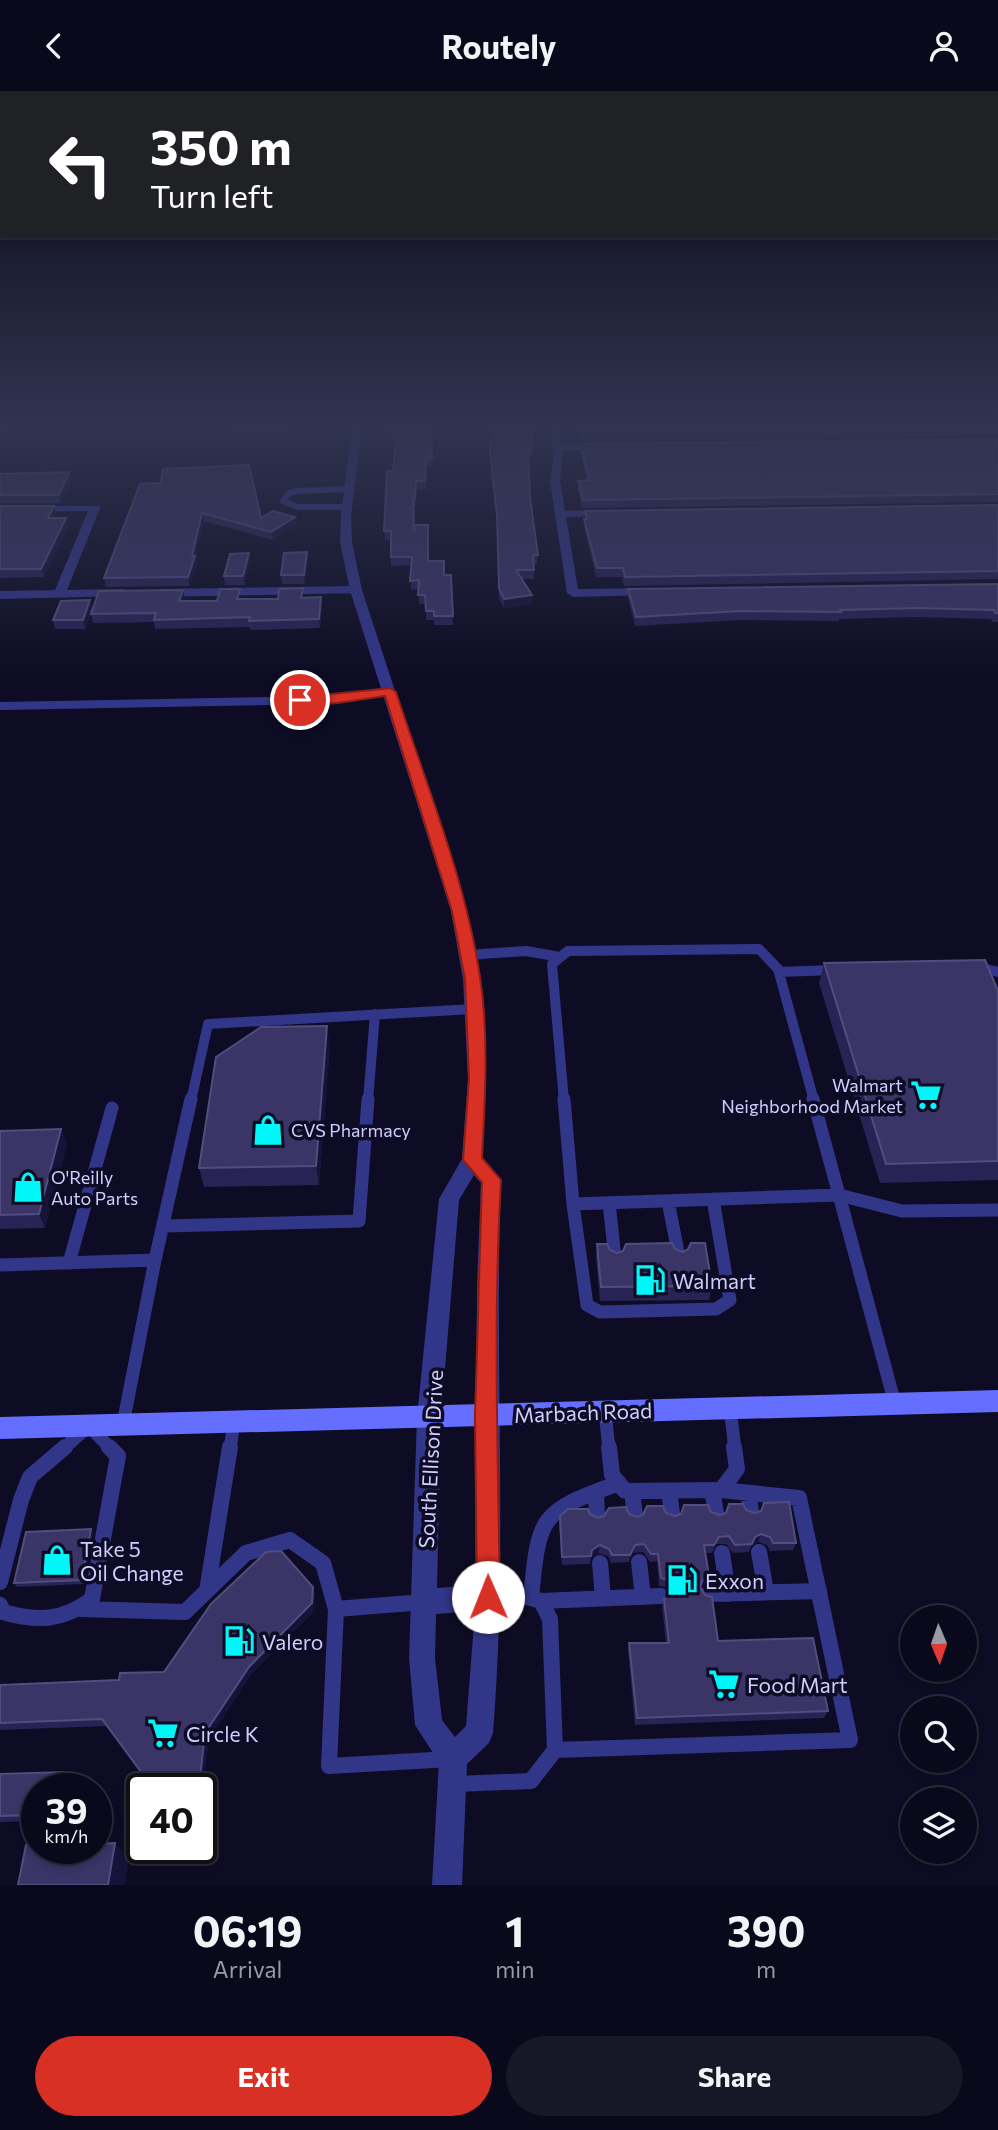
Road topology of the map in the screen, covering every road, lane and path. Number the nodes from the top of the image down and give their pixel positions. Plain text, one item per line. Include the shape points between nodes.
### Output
1 (94, 510) edge
2 (348, 510) edge
3 (560, 510) edge
4 (615, 513) edge
5 (561, 514) junction
6 (356, 590) junction
7 (670, 591) edge
8 (140, 593) edge
9 (154, 593) edge
10 (60, 594) junction
11 (0, 595) edge
12 (390, 692) junction
13 (0, 706) edge
14 (468, 955) junction
15 (560, 957) junction
16 (960, 966) edge
17 (846, 969) edge
18 (779, 972) junction
19 (998, 972) edge
20 (474, 1009) junction
21 (375, 1014) junction
22 (112, 1108) dead end
23 (472, 1160) junction
24 (839, 1195) junction
25 (713, 1199) junction
26 (668, 1201) junction
27 (609, 1203) junction
28 (573, 1204) junction
29 (998, 1210) edge
30 (163, 1226) junction
31 (615, 1258) edge
32 (679, 1258) edge
33 (155, 1260) junction
34 (69, 1263) junction
35 (0, 1265) edge
36 (998, 1401) edge
37 (895, 1403) junction
38 (730, 1408) junction
39 (605, 1412) junction
40 (486, 1415) junction
41 (429, 1417) junction
42 (234, 1422) junction
43 (123, 1425) junction
44 (89, 1426) junction
45 (0, 1428) edge
46 (625, 1487) junction
47 (716, 1490) junction
48 (669, 1491) junction
49 (596, 1492) junction
50 (748, 1493) junction
51 (751, 1511) edge
52 (716, 1513) edge
53 (672, 1514) edge
54 (635, 1515) edge
55 (597, 1516) edge
56 (758, 1552) dead end
57 (722, 1553) dead end
58 (639, 1562) dead end
59 (600, 1563) dead end
60 (0, 1582) edge
61 (207, 1591) junction
62 (819, 1591) junction
63 (766, 1592) junction
64 (708, 1594) edge
65 (728, 1594) junction
66 (661, 1596) dead end
67 (488, 1597) junction
68 (643, 1597) junction
69 (603, 1598) junction
70 (536, 1599) junction
71 (424, 1602) junction
72 (86, 1604) junction
73 (337, 1609) junction
74 (1, 1611) edge
75 (555, 1750) junction
76 (452, 1771) junction
77 (447, 1885) edge

1 - 10 street
2 - 6 street, South Ellison Drive via 346,542
3 - 5 street
4 - 5 street
5 - 7 street via 573,593
6 - 9 street
6 - 12 street, South Ellison Drive
8 - 10 street
10 - 11 street
12 - 13 lane via 327,700
12 - 14 street, South Ellison Drive via 459,911
14 - 15 lane via 532,951
14 - 20 street, South Ellison Drive
15 - 18 lane via 568,951 759,949 771,957
15 - 28 lane via 552,964
16 - 19 lane
17 - 18 lane
18 - 24 lane
20 - 21 lane
20 - 23 street, South Ellison Drive via 477,1079
21 - 30 lane via 208,1024
21 - 30 lane via 359,1221
22 - 34 lane
23 - 40 street via 491,1180
23 - 41 street, South Ellison Drive via 449,1199
24 - 25 lane
24 - 29 lane via 902,1211
24 - 37 lane
25 - 26 lane
25 - 28 lane via 730,1300 716,1309 621,1306 600,1312 587,1305
26 - 27 lane
26 - 32 lane
27 - 28 lane
27 - 31 lane
30 - 33 lane
33 - 34 lane
33 - 43 lane
34 - 35 lane
36 - 37 main road, Marbach Road
37 - 38 main road, Marbach Road
38 - 39 main road, Marbach Road
38 - 47 lane via 737,1469
39 - 40 main road, Marbach Road
39 - 46 lane via 612,1475
40 - 41 main road, Marbach Road
40 - 67 street
41 - 42 main road, Marbach Road
41 - 71 street, South Ellison Drive
42 - 43 main road, Marbach Road
42 - 61 lane
43 - 44 main road, Marbach Road
44 - 45 main road, Marbach Road
44 - 60 lane via 30,1477
44 - 72 lane via 118,1455
46 - 48 lane
46 - 49 lane
46 - 54 lane
47 - 48 lane
47 - 50 lane
47 - 52 lane
48 - 53 lane
49 - 55 lane
49 - 70 lane via 553,1513 544,1525 537,1547
50 - 51 lane
50 - 62 lane via 799,1498
56 - 63 lane
57 - 65 lane
58 - 68 lane
59 - 69 lane
61 - 72 lane via 185,1612
61 - 73 lane via 246,1553 290,1540 323,1563
62 - 63 lane
62 - 75 lane via 850,1740
63 - 65 lane
64 - 65 lane
66 - 68 lane
67 - 70 lane
67 - 71 street
67 - 76 street via 480,1733
68 - 69 lane
69 - 70 lane
70 - 75 lane via 550,1619
71 - 73 lane
71 - 76 street, South Ellison Drive via 422,1658 429,1725
72 - 74 lane via 53,1620 30,1621
73 - 76 lane via 329,1766
75 - 76 lane via 531,1781
76 - 77 street

